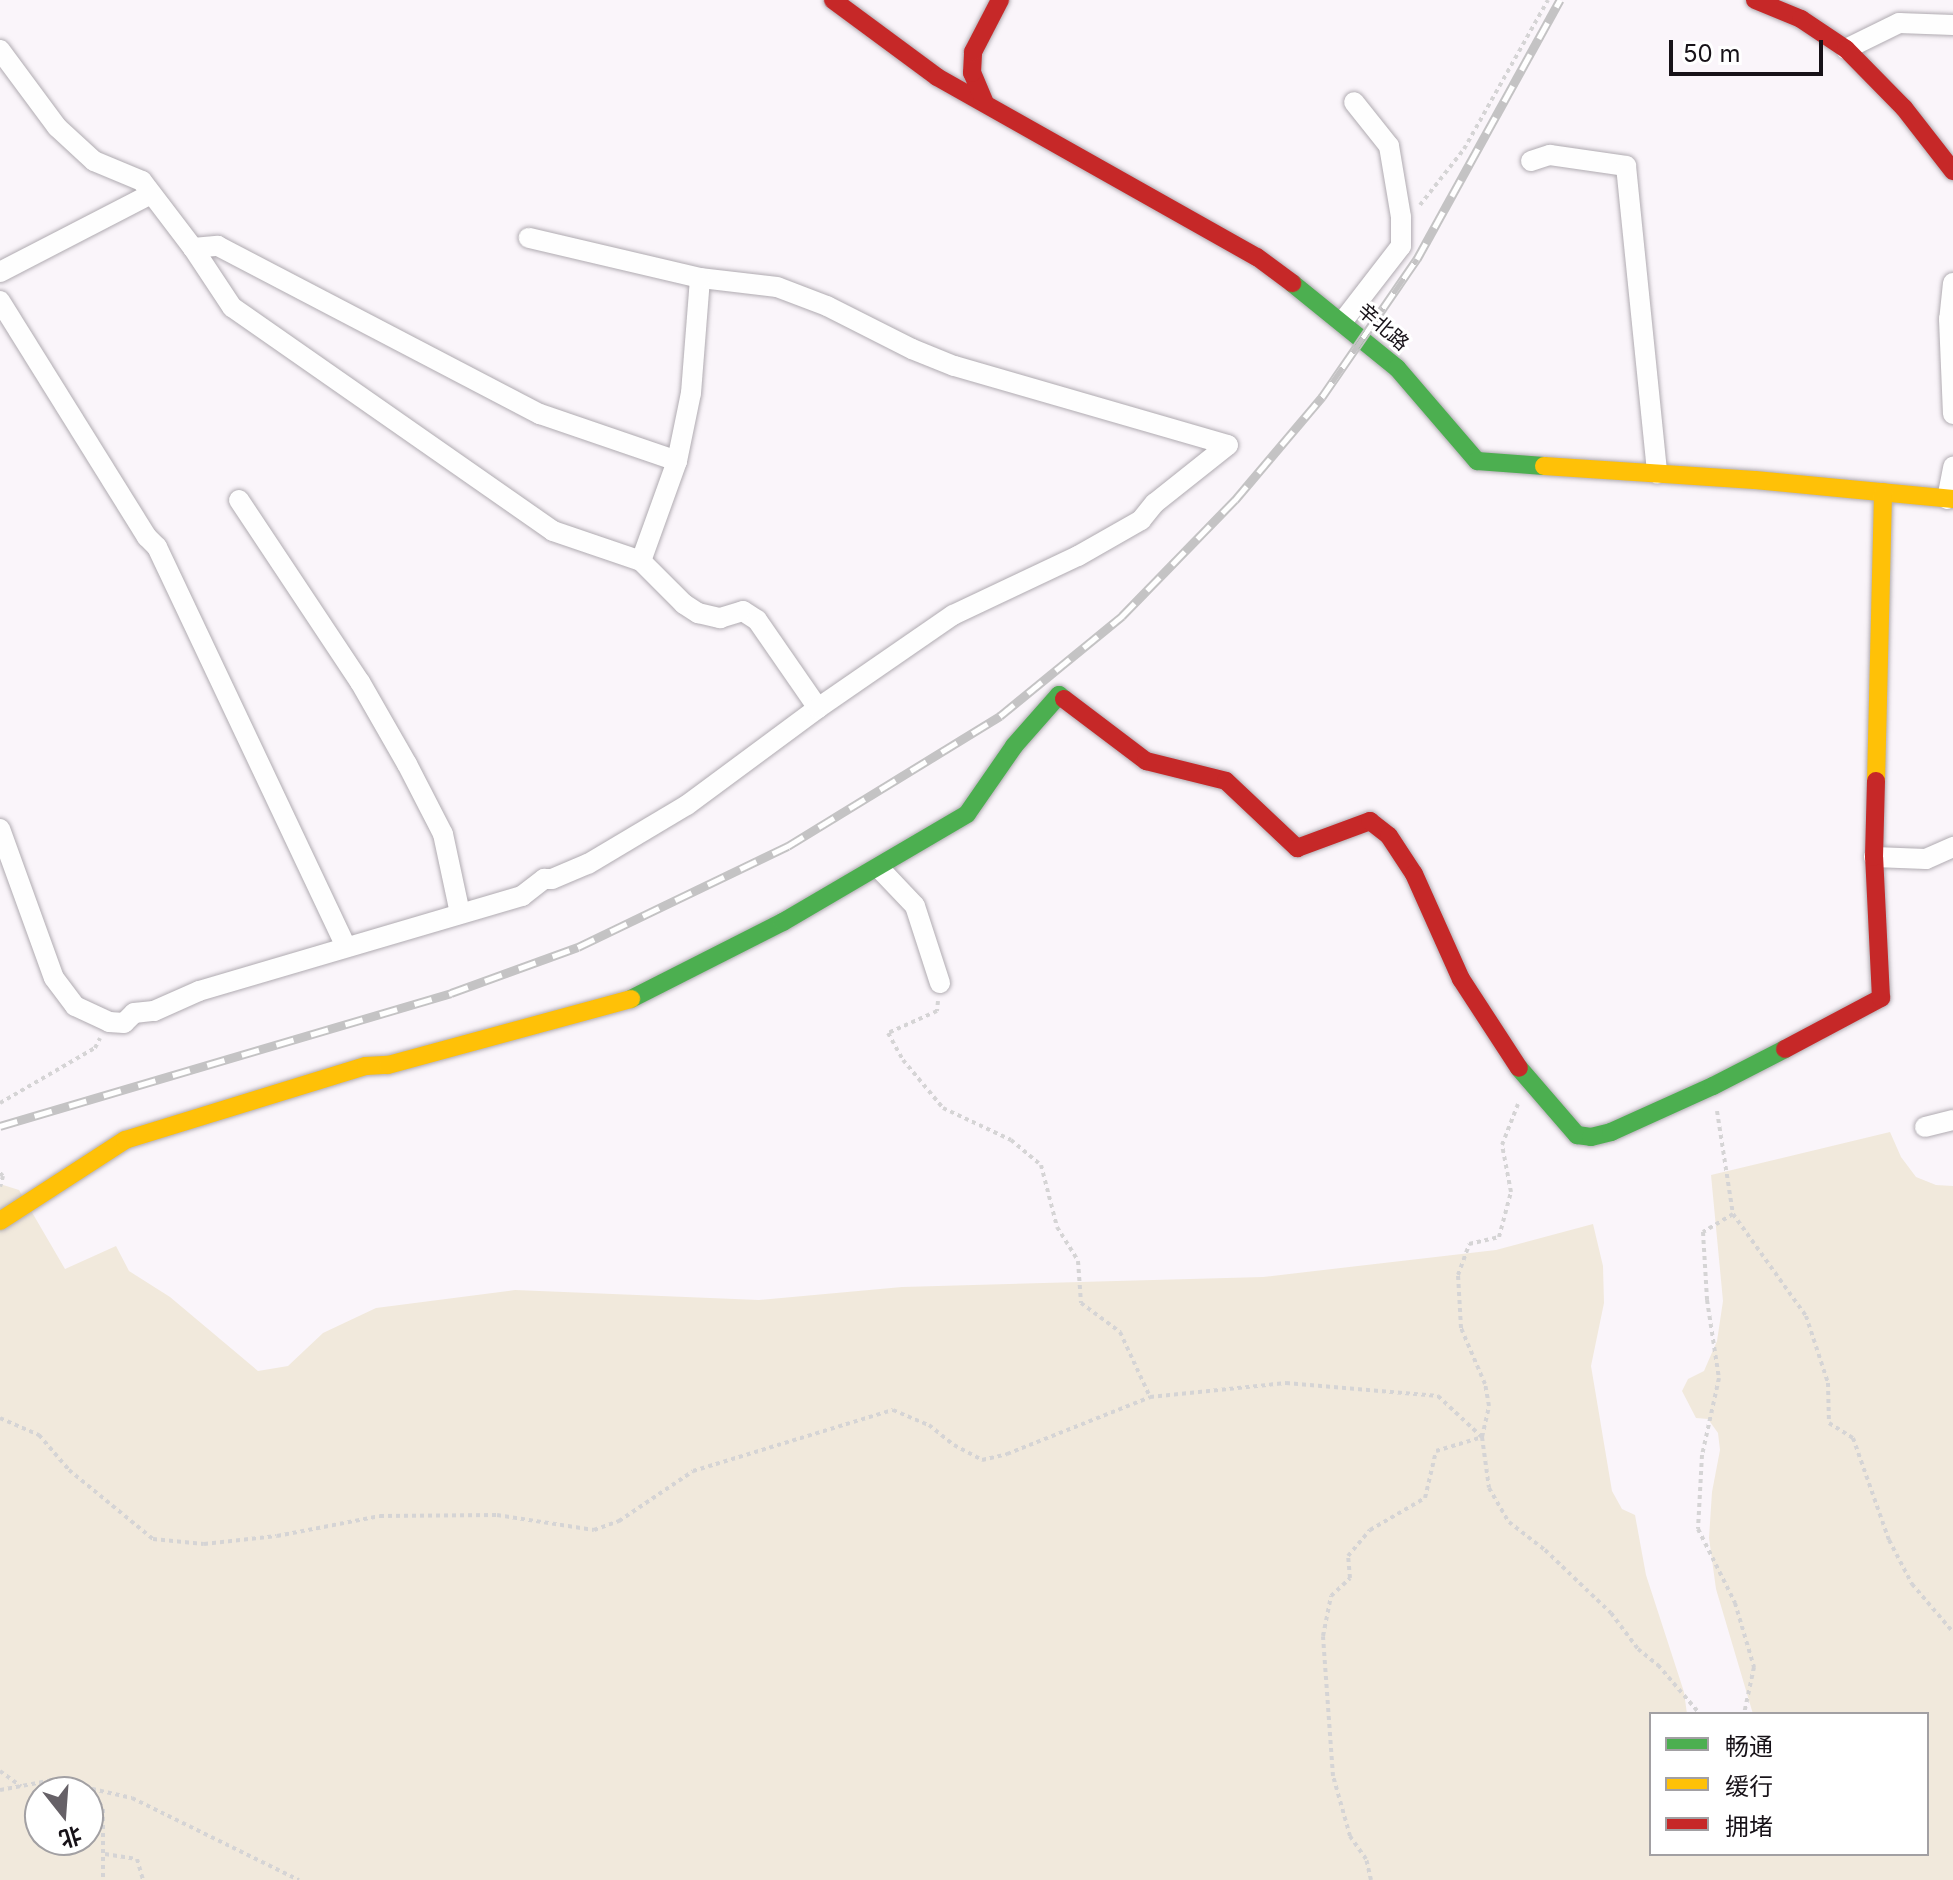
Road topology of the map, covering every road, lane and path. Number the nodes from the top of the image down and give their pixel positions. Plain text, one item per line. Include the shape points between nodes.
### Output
1 (833, 0) edge
2 (1000, 0) edge
3 (1548, 0) edge
4 (1755, 0) edge
5 (1953, 25) edge
6 (1846, 49) junction
7 (0, 50) edge
8 (1354, 102) dead end
9 (985, 103) junction
10 (1531, 161) dead end
11 (1953, 171) edge
12 (149, 195) junction
13 (1401, 229) junction
14 (529, 238) dead end
15 (193, 248) junction
16 (0, 272) edge
17 (700, 278) junction
18 (1953, 283) edge
19 (0, 301) edge
20 (1343, 321) junction
21 (1953, 414) edge
22 (677, 461) junction
23 (1953, 467) edge
24 (1657, 473) junction
25 (1883, 492) junction
26 (1950, 499) edge
27 (239, 500) dead end
28 (641, 561) junction
29 (818, 708) junction
30 (0, 829) edge
31 (1953, 847) edge
32 (1874, 857) junction
33 (879, 868) junction
34 (460, 913) junction
35 (345, 945) junction
36 (940, 983) joint
37 (109, 1022) junction
38 (1518, 1068) junction
39 (1713, 1086) junction
40 (0, 1103) edge
41 (1953, 1120) edge
42 (1925, 1127) dead end
43 (0, 1173) edge
44 (0, 1187) edge
45 (1733, 1214) junction
46 (0, 1221) edge
47 (1150, 1397) junction
48 (0, 1418) edge
49 (1482, 1437) junction
50 (1953, 1632) edge
51 (1698, 1712) edge
52 (1744, 1712) edge
53 (0, 1771) edge
54 (24, 1785) edge
55 (21, 1786) junction
56 (0, 1790) edge
57 (104, 1792) edge
58 (104, 1832) edge
59 (105, 1854) junction
60 (103, 1880) edge
61 (143, 1880) edge
62 (299, 1880) edge
63 (1371, 1880) edge

1 - 9 street, 辛北路 via 937,77
2 - 9 street via 973,52 972,73
3 - 13 path via 1464,149
4 - 6 street via 1801,19
5 - 6 street via 1899,23
6 - 11 street via 1904,108
7 - 12 street via 57,127 94,161 142,181
8 - 13 street via 1389,146
9 - 20 street, 辛北路 via 1257,257
10 - 24 street via 1550,155 1626,166
12 - 15 street
12 - 16 street
13 - 20 street via 1401,246
14 - 17 street
15 - 22 street via 218,246 540,414
15 - 28 street via 232,307 353,394 553,531
17 - 22 street via 691,393
17 - 29 street via 777,287 954,366 1228,445 1141,520 953,615
18 - 21 street
19 - 35 street via 157,547
20 - 24 street, 辛北路 via 1414,386 1477,461
22 - 28 street
23 - 26 street
24 - 25 street, 辛北路
25 - 26 street, 辛北路
25 - 32 street
27 - 34 street via 360,682 407,764 443,834
28 - 29 street via 698,613 720,618 743,611 757,620
29 - 34 street via 687,805 588,864 544,879 522,896
30 - 37 street via 54,978 75,1006
31 - 32 street via 1926,859
32 - 39 street via 1881,998
33 - 36 street via 915,906
33 - 38 street via 967,814 1014,746 1059,695 1146,761 1226,781 1297,848 1370,821 1389,836 1414,874 1461,979
33 - 46 street via 643,996 388,1065 366,1066 125,1140
34 - 35 street
35 - 37 street via 199,991 154,1011 134,1013 124,1023
36 - 47 path via 937,1011 888,1033 943,1108 1011,1140 1041,1165 1057,1227 1078,1261 1081,1303 1120,1332
37 - 40 path via 95,1048
38 - 39 street via 1577,1135 1591,1137
38 - 49 path via 1519,1102 1502,1145 1511,1192 1499,1237 1469,1244 1458,1275 1461,1328 1489,1406
39 - 45 path
41 - 42 street
43 - 44 path
45 - 50 path via 1806,1316 1828,1383 1829,1423 1853,1438 1889,1540 1912,1584
45 - 52 path via 1703,1232 1719,1378 1702,1455 1698,1529 1735,1603 1754,1667
47 - 48 path via 982,1460 929,1425 893,1410 693,1471 619,1521 594,1530 497,1515 380,1516 204,1544 153,1539 69,1470 39,1435
47 - 49 path via 1286,1383 1438,1396
49 - 51 path via 1489,1488 1509,1522 1611,1613
49 - 63 path via 1436,1451 1425,1498 1370,1530 1348,1556 1350,1578 1331,1596 1323,1636 1333,1776 1350,1836 1366,1859
53 - 55 path
54 - 55 path
55 - 56 path
57 - 62 path via 132,1798
58 - 59 path
59 - 60 path
59 - 61 path via 137,1859

